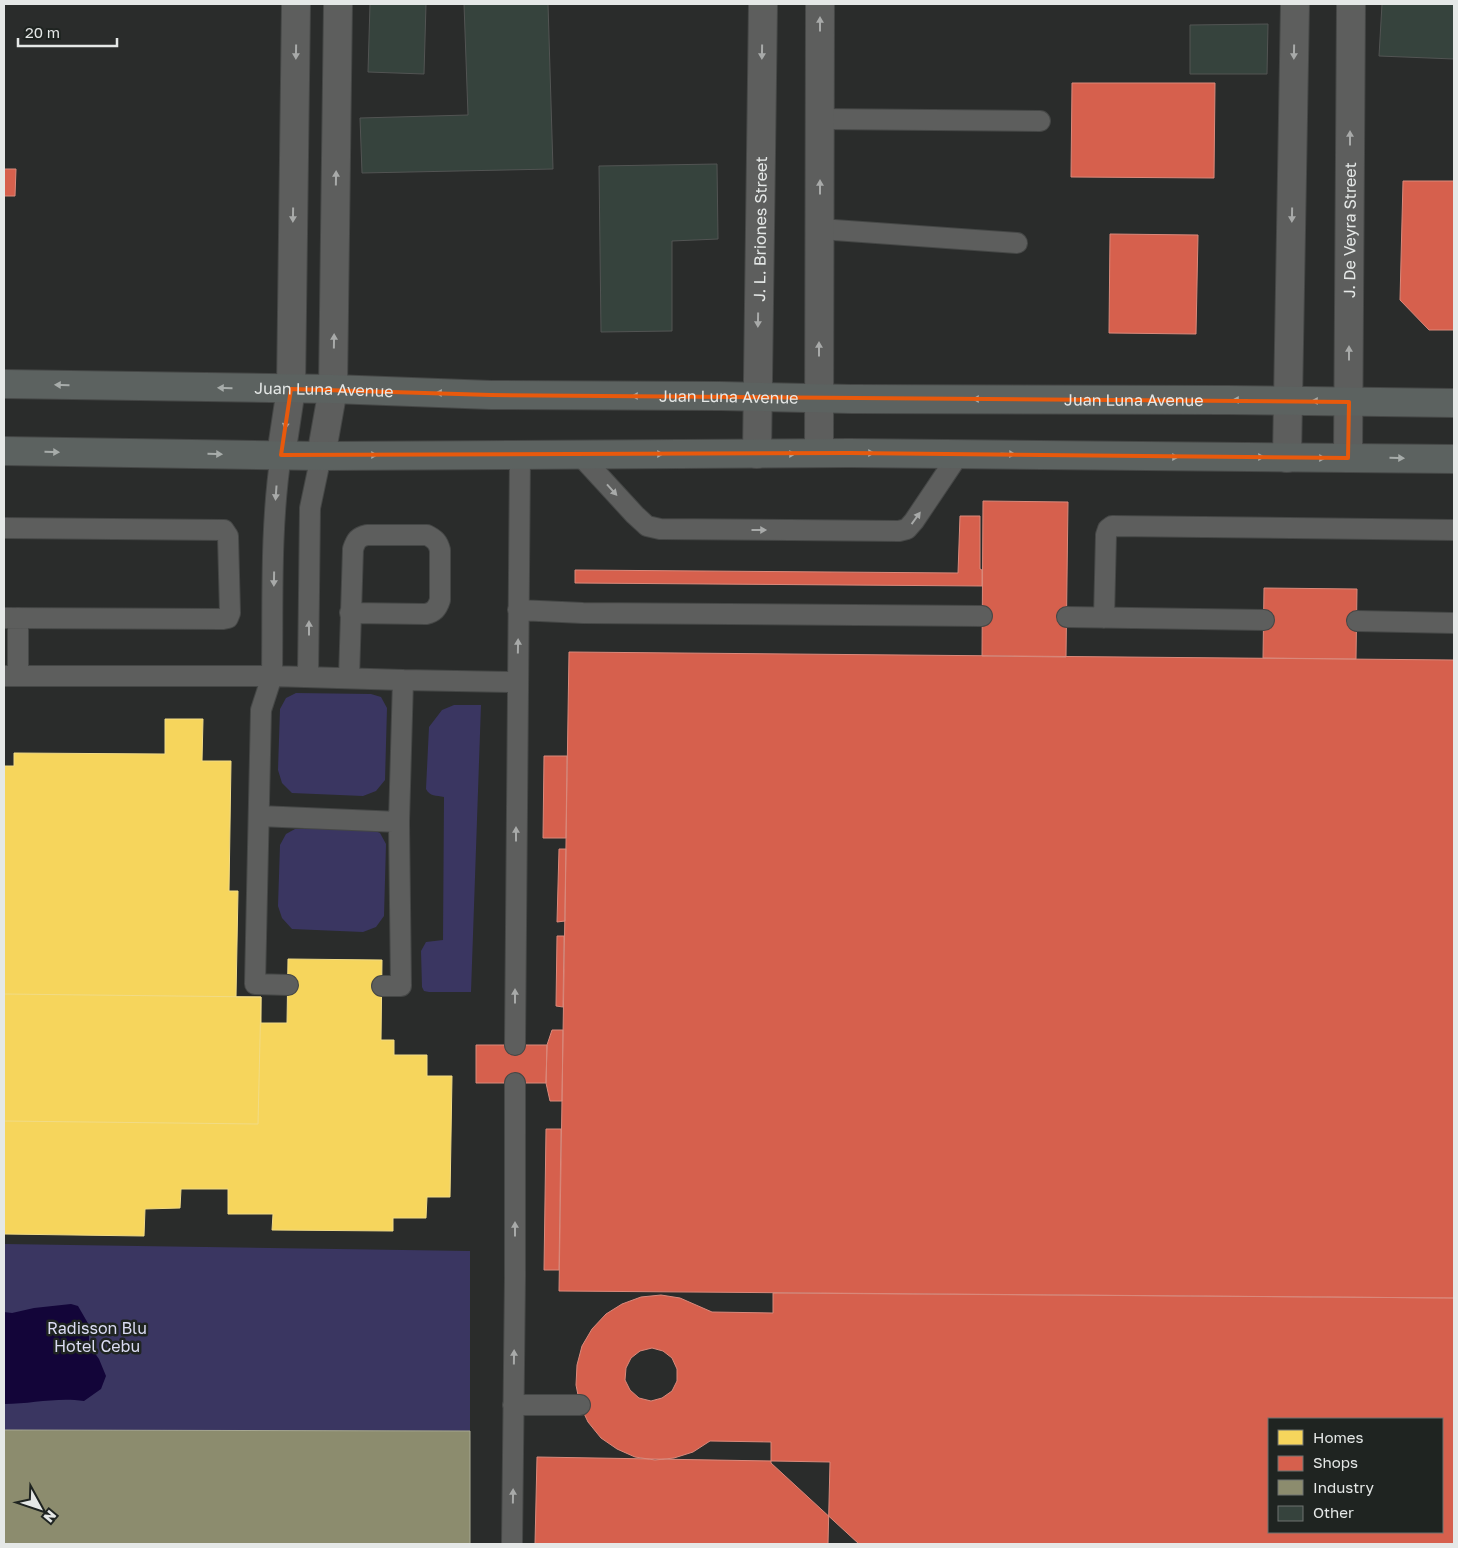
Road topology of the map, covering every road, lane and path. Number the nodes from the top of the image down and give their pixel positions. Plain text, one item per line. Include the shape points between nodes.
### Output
1 (296, 4) edge
2 (338, 4) edge
3 (763, 4) edge
4 (820, 4) edge
5 (1295, 4) edge
6 (1351, 4) edge
7 (820, 119) junction
8 (1040, 121) dead end
9 (820, 229) junction
10 (1017, 243) dead end
11 (4, 384) edge
12 (291, 389) junction
13 (334, 389) junction
14 (757, 397) junction
15 (819, 398) junction
16 (1289, 401) junction
17 (1349, 402) junction
18 (1454, 403) edge
19 (4, 451) edge
20 (819, 453) junction
21 (579, 454) junction
22 (757, 454) junction
23 (959, 454) junction
24 (281, 455) junction
25 (520, 455) junction
26 (321, 456) junction
27 (1288, 458) junction
28 (1348, 458) junction
29 (1454, 459) edge
30 (4, 528) edge
31 (1454, 530) edge
32 (518, 610) junction
33 (350, 613) junction
34 (982, 616) dead end
35 (1067, 617) dead end
36 (11, 618) edge
37 (1104, 618) junction
38 (1264, 620) dead end
39 (1357, 622) dead end
40 (1454, 623) edge
41 (11, 676) edge
42 (272, 676) junction
43 (308, 677) junction
44 (349, 678) junction
45 (402, 680) junction
46 (517, 682) junction
47 (259, 816) junction
48 (399, 822) junction
49 (288, 985) dead end
50 (382, 986) dead end
51 (515, 1045) dead end
52 (514, 1083) dead end
53 (580, 1404) dead end
54 (513, 1405) junction
55 (512, 1544) edge

1 -> 12 street
13 -> 2 street
3 -> 14 street, J. L. Briones Street
7 -> 4 street
5 -> 16 street
17 -> 6 street, J. De Veyra Street
7 - 8 lane
9 -> 7 street
9 - 10 lane
15 -> 9 street
12 -> 11 main road, Juan Luna Avenue
12 - 13 main road, Juan Luna Avenue
12 -> 24 street
14 -> 13 main road, Juan Luna Avenue via 491,395
13 - 26 street
14 - 15 main road, Juan Luna Avenue
14 - 22 street, J. L. Briones Street
16 -> 15 main road, Juan Luna Avenue
15 - 20 street
17 -> 16 main road, Juan Luna Avenue
16 - 27 street
17 - 18 main road, Juan Luna Avenue
17 - 28 street, J. De Veyra Street
19 -> 24 main road
22 -> 20 main road
20 -> 23 main road
21 -> 22 main road
21 -> 23 lane via 647,526 660,529 899,531 907,529 914,521
21 - 25 main road
23 -> 27 main road
24 - 26 main road
24 -> 42 lane via 276,485
26 -> 25 main road
25 - 32 lane
43 -> 26 lane via 310,508
27 -> 28 main road
28 -> 29 main road
30 - 36 lane via 222,530 228,536 230,613 226,619
31 - 37 lane via 1112,526 1106,535
32 - 34 lane
46 -> 32 lane
33 - 33 lane via 356,540 367,535 427,535 438,542 440,600 432,612
33 - 44 lane
35 - 37 lane
36 - 41 lane
37 - 38 lane
39 - 40 lane
41 - 42 lane
42 - 43 lane
42 - 47 lane via 261,710
43 - 44 lane
44 - 45 lane
45 - 46 lane
45 - 48 lane
51 -> 46 lane
47 - 48 lane
47 - 49 lane via 255,984
48 - 50 lane via 401,986
54 -> 52 lane
53 - 54 lane
55 -> 54 lane

